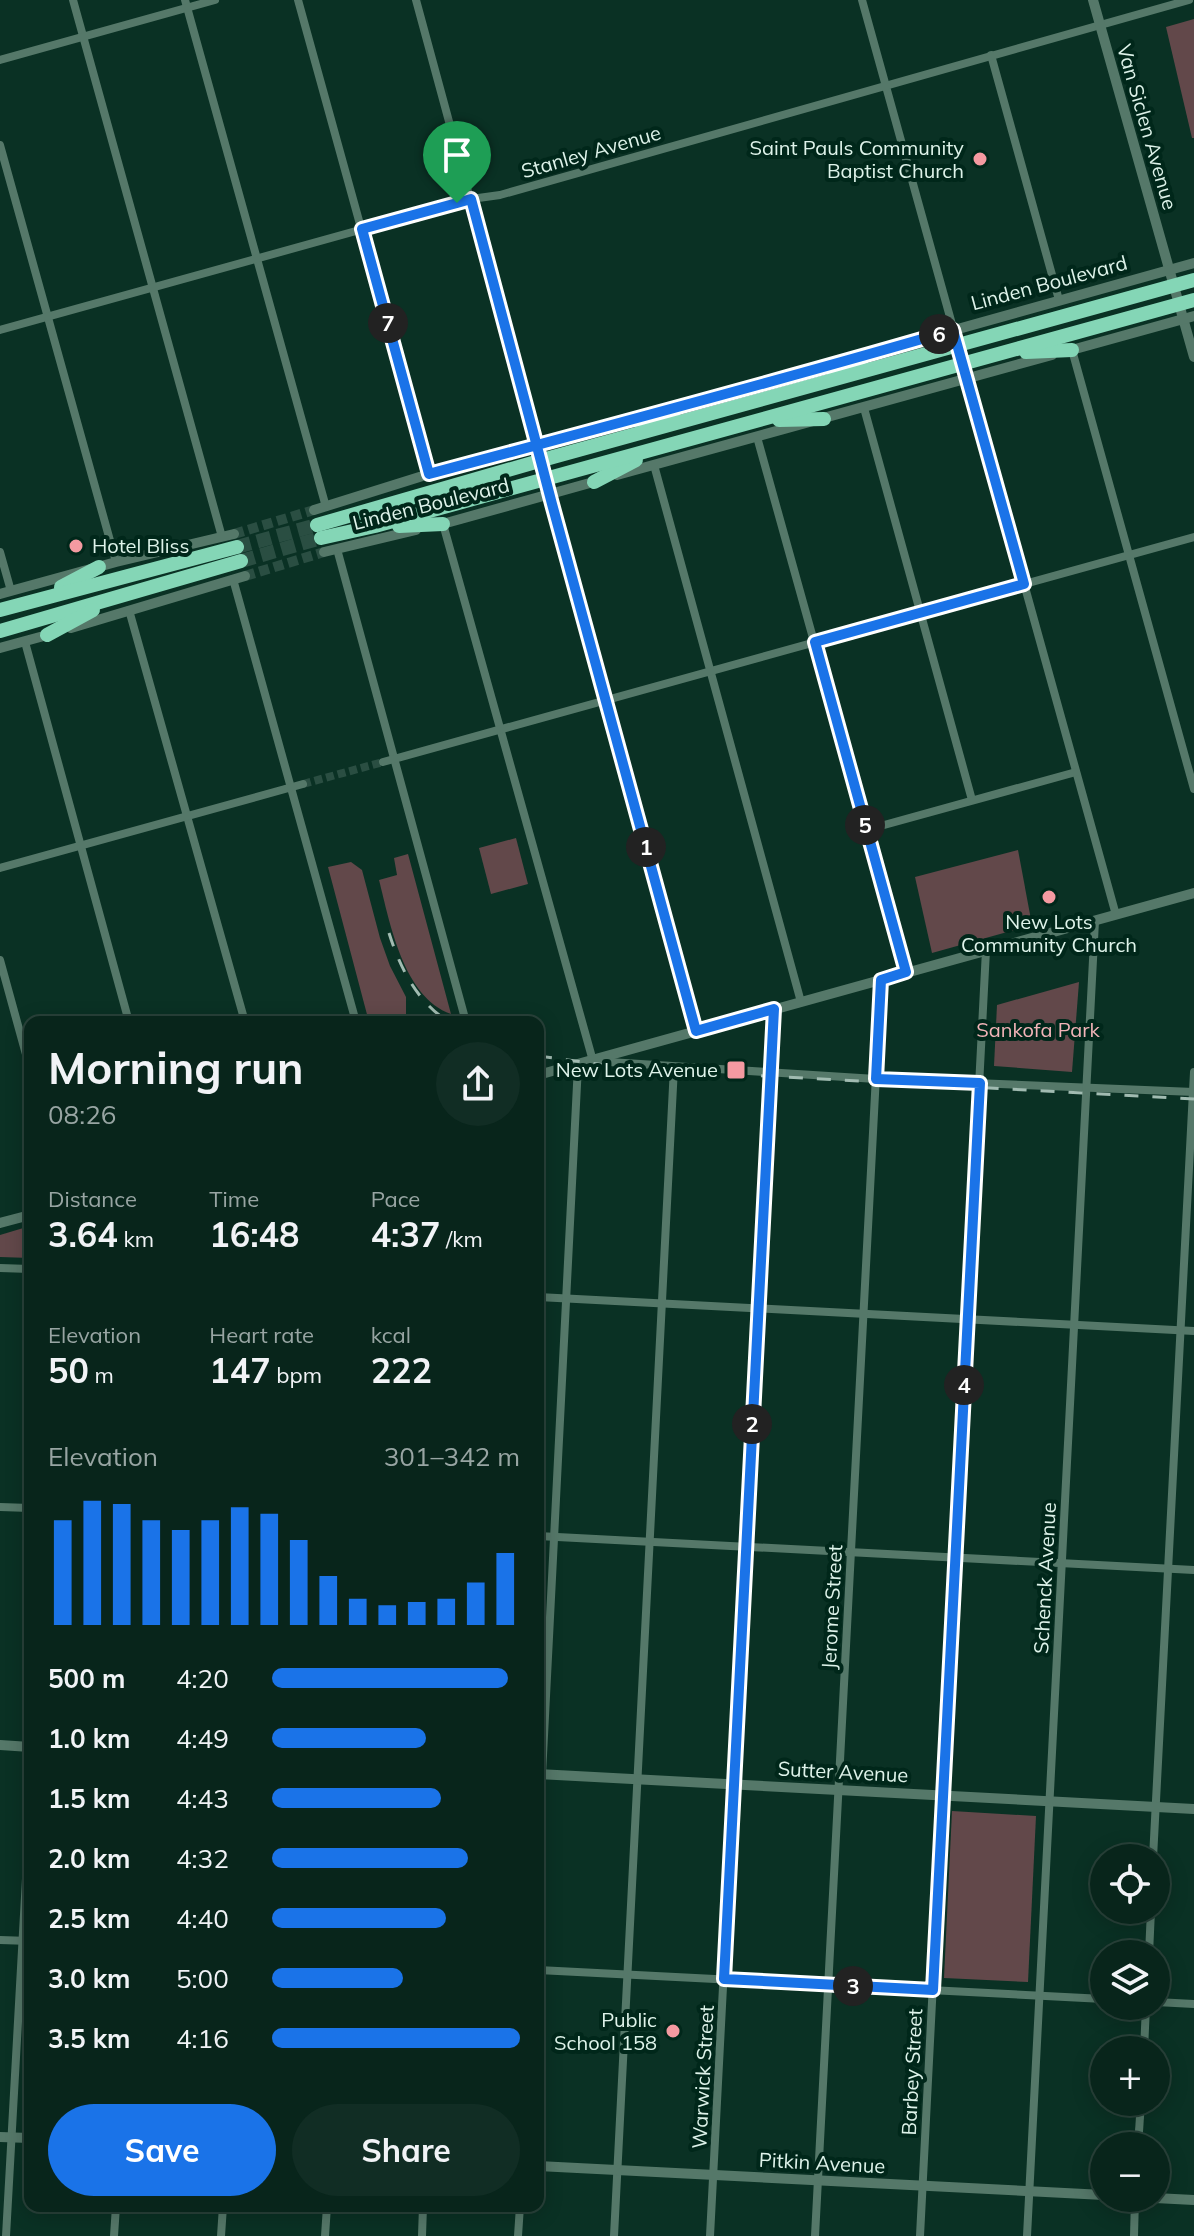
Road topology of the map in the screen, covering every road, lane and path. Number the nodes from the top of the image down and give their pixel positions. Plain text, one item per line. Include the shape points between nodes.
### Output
1 (73, 0) edge
2 (215, 0) edge
3 (298, 0) edge
4 (416, 0) edge
5 (862, 0) edge
6 (1093, 0) edge
7 (1189, 0) edge
8 (186, 4) edge
9 (1099, 25) junction
10 (83, 37) junction
11 (991, 55) junction
12 (0, 60) edge
13 (885, 86) junction
14 (0, 145) edge
15 (471, 199) junction
16 (362, 229) junction
17 (257, 258) junction
18 (1194, 263) edge
19 (1169, 270) junction
20 (1194, 280) edge
21 (1174, 286) junction
22 (152, 288) junction
23 (1059, 300) junction
24 (1188, 310) edge
25 (48, 316) junction
26 (0, 330) edge
27 (953, 330) junction
28 (957, 345) junction
29 (1072, 350) junction
30 (869, 354) junction
31 (997, 354) junction
32 (1194, 357) edge
33 (962, 364) junction
34 (967, 380) junction
35 (812, 385) junction
36 (864, 408) junction
37 (703, 415) junction
38 (824, 419) junction
39 (633, 420) junction
40 (759, 420) junction
41 (757, 437) junction
42 (663, 447) junction
43 (538, 453) junction
44 (654, 465) junction
45 (429, 474) junction
46 (594, 482) junction
47 (547, 486) junction
48 (326, 507) junction
49 (443, 524) junction
50 (375, 526) junction
51 (319, 531) junction
52 (222, 537) junction
53 (1194, 537) edge
54 (337, 549) junction
55 (0, 552) edge
56 (1129, 555) junction
57 (238, 559) junction
58 (116, 562) junction
59 (99, 567) junction
60 (1024, 584) junction
61 (5, 592) edge
62 (117, 598) junction
63 (38, 600) junction
64 (0, 610) edge
65 (129, 610) junction
66 (919, 613) junction
67 (0, 631) edge
68 (47, 635) junction
69 (25, 642) junction
70 (815, 642) junction
71 (0, 648) edge
72 (710, 671) junction
73 (605, 700) junction
74 (500, 729) junction
75 (396, 759) junction
76 (383, 762) tunnel mouth
77 (1076, 772) junction
78 (303, 784) tunnel mouth
79 (291, 787) junction
80 (1194, 789) edge
81 (972, 800) junction
82 (186, 816) junction
83 (866, 830) junction
84 (81, 845) junction
85 (0, 868) edge
86 (1194, 893) edge
87 (1116, 915) junction
88 (1095, 921) junction
89 (986, 950) junction
90 (0, 960) edge
91 (906, 972) junction
92 (881, 980) junction
93 (801, 1002) junction
94 (774, 1009) junction
95 (127, 1016) edge
96 (243, 1016) edge
97 (354, 1016) edge
98 (464, 1016) edge
99 (696, 1031) junction
100 (24, 1047) edge
101 (593, 1061) junction
102 (578, 1065) junction
103 (674, 1067) junction
104 (771, 1072) junction
105 (1194, 1072) edge
106 (544, 1074) edge
107 (876, 1079) junction
108 (980, 1083) junction
109 (1086, 1087) junction
110 (1193, 1092) edge
111 (24, 1217) edge
112 (0, 1223) edge
113 (0, 1268) edge
114 (24, 1269) edge
115 (544, 1297) edge
116 (567, 1299) junction
117 (663, 1304) junction
118 (758, 1309) junction
119 (863, 1314) junction
120 (968, 1319) junction
121 (1074, 1325) junction
122 (1181, 1331) junction
123 (1194, 1331) edge
124 (0, 1507) edge
125 (24, 1508) edge
126 (544, 1536) edge
127 (554, 1537) junction
128 (650, 1541) junction
129 (746, 1547) junction
130 (851, 1552) junction
131 (955, 1557) junction
132 (1062, 1563) junction
133 (1168, 1568) junction
134 (1194, 1570) edge
135 (544, 1706) edge
136 (0, 1745) edge
137 (24, 1747) edge
138 (544, 1774) edge
139 (638, 1780) junction
140 (734, 1785) junction
141 (838, 1790) junction
142 (943, 1795) junction
143 (1049, 1801) junction
144 (1156, 1807) junction
145 (1194, 1809) edge
146 (1154, 1844) edge
147 (0, 1940) edge
148 (24, 1941) edge
149 (24, 1961) edge
150 (544, 1970) edge
151 (627, 1974) junction
152 (724, 1979) junction
153 (829, 1985) junction
154 (933, 1990) junction
155 (1040, 1996) junction
156 (1090, 1998) edge
157 (1170, 2003) edge
158 (1194, 2004) edge
159 (6, 2137) edge
160 (544, 2166) edge
161 (618, 2170) junction
162 (714, 2175) junction
163 (818, 2181) junction
164 (923, 2186) junction
165 (1029, 2192) junction
166 (1090, 2194) edge
167 (1170, 2199) edge
168 (1194, 2200) edge
169 (116, 2212) edge
170 (223, 2212) edge
171 (327, 2212) edge
172 (423, 2212) edge
173 (520, 2212) edge
174 (1135, 2212) edge
175 (6, 2236) edge
176 (114, 2236) edge
177 (221, 2236) edge
178 (325, 2236) edge
179 (422, 2236) edge
180 (518, 2236) edge
181 (614, 2236) edge
182 (710, 2236) edge
183 (815, 2236) edge
184 (920, 2236) edge
185 (1027, 2236) edge
186 (1134, 2236) edge

1 - 10 street
2 - 8 street
3 - 16 street
4 - 15 street
5 - 13 street
6 - 9 street, Van Siclen Avenue
7 - 9 street, Stanley Avenue
8 - 10 street
8 - 17 street
9 - 11 street, Stanley Avenue
9 - 19 street, Van Siclen Avenue
10 - 12 street
10 - 22 street
11 - 13 street, Stanley Avenue
11 - 23 street
13 - 15 street, Stanley Avenue
13 - 27 street
14 - 25 street
15 - 16 street, Stanley Avenue
15 - 43 street
16 - 17 street, Stanley Avenue
16 - 45 street
17 - 22 street, Stanley Avenue
17 - 48 street
18 - 19 street, Linden Boulevard
19 - 21 street, Van Siclen Avenue
19 - 23 street, Linden Boulevard
20 - 21 highway, Linden Boulevard
21 - 24 street, Van Siclen Avenue
21 - 28 highway, Linden Boulevard
22 - 25 street, Stanley Avenue
22 - 52 street
23 - 27 street, Linden Boulevard
24 - 29 street, Linden Boulevard
24 - 31 highway, Linden Boulevard
24 - 32 street, Van Siclen Avenue
25 - 26 street, Stanley Avenue
25 - 58 street
27 - 28 street
27 - 30 street, Linden Boulevard
28 - 33 street
28 - 35 highway, Linden Boulevard
29 - 31 highway
29 - 34 street, Linden Boulevard
29 - 56 street
30 - 35 highway
30 - 39 street, Linden Boulevard
31 - 33 highway, Linden Boulevard
33 - 34 street
33 - 40 highway, Linden Boulevard
34 - 36 street, Linden Boulevard
34 - 60 street
35 - 37 highway, Linden Boulevard
36 - 38 street, Linden Boulevard
36 - 66 street
37 - 39 highway
37 - 43 highway, Linden Boulevard
38 - 40 highway
38 - 41 street, Linden Boulevard
39 - 43 street, Linden Boulevard
40 - 42 highway, Linden Boulevard
41 - 44 street, Linden Boulevard
41 - 70 street
42 - 46 highway
42 - 47 highway, Linden Boulevard
43 - 45 street, Linden Boulevard
43 - 47 street
43 - 51 highway, Linden Boulevard
44 - 46 street, Linden Boulevard
44 - 72 street
45 - 48 street, Linden Boulevard
46 - 47 street, Linden Boulevard
47 - 49 street, Linden Boulevard
47 - 50 highway, Linden Boulevard
47 - 73 street
48 - 51 street, Linden Boulevard
49 - 50 highway
49 - 54 street, Linden Boulevard
49 - 74 street
50 - 51 highway, Linden Boulevard
51 - 54 street, Linden Boulevard
52 - 57 street
52 - 58 street
53 - 56 street
54 - 75 street
55 - 61 street
56 - 60 street
56 - 80 street
57 - 62 highway
57 - 63 highway
57 - 65 street
57 - 79 street
58 - 59 street
59 - 61 street
59 - 63 highway
60 - 66 street
60 - 77 street
62 - 67 highway
62 - 68 highway
63 - 64 highway
65 - 68 street
65 - 82 street
66 - 70 street
66 - 81 street
68 - 69 street
69 - 71 street
69 - 84 street
70 - 72 street
70 - 83 street
72 - 73 street
72 - 93 street
73 - 74 street
73 - 99 street
74 - 75 street
74 - 101 street
75 - 76 street
75 - 98 street
77 - 81 street
77 - 87 street
78 - 79 street
79 - 82 street
79 - 97 street
81 - 83 street
82 - 84 street
82 - 96 street
83 - 91 street
84 - 85 street
84 - 95 street
86 - 87 street
87 - 88 street
88 - 89 street
88 - 109 street, Schenck Avenue
89 - 91 street
89 - 108 street, Barbey Street
90 - 100 street
91 - 92 street
92 - 93 street
92 - 107 street, Jerome Street
93 - 94 street
94 - 99 street
94 - 104 street, Warwick Street
99 - 101 street
101 - 102 street
101 - 103 street
102 - 106 street
102 - 116 street
103 - 104 street
103 - 117 street
104 - 107 street
104 - 118 street, Warwick Street
105 - 110 street
107 - 108 street
107 - 119 street, Jerome Street
108 - 109 street
108 - 120 street, Barbey Street
109 - 110 street
109 - 121 street, Schenck Avenue
110 - 122 street
111 - 112 street
113 - 114 street
115 - 116 street
116 - 117 street
116 - 127 street
117 - 118 street
117 - 128 street
118 - 119 street
118 - 129 street, Warwick Street
119 - 120 street
119 - 130 street, Jerome Street
120 - 121 street
120 - 131 street, Barbey Street
121 - 122 street
121 - 132 street, Schenck Avenue
122 - 123 street
122 - 133 street
124 - 125 street
126 - 127 street
127 - 128 street
127 - 135 street
128 - 129 street
128 - 139 street
129 - 130 street
129 - 140 street, Warwick Street
130 - 131 street
130 - 141 street, Jerome Street
131 - 132 street
131 - 142 street, Barbey Street
132 - 133 street
132 - 143 street, Schenck Avenue
133 - 134 street
133 - 144 street
136 - 137 street
138 - 139 street, Sutter Avenue
139 - 140 street, Sutter Avenue
139 - 151 street
140 - 141 street, Sutter Avenue
140 - 152 street, Warwick Street
141 - 142 street, Sutter Avenue
141 - 153 street, Jerome Street
142 - 143 street, Sutter Avenue
142 - 154 street, Barbey Street
143 - 144 street, Sutter Avenue
143 - 155 street, Schenck Avenue
144 - 145 street, Sutter Avenue
144 - 146 street
147 - 148 street
149 - 159 street
150 - 151 street
151 - 152 street
151 - 161 street
152 - 153 street
152 - 162 street, Warwick Street
153 - 154 street
153 - 163 street, Jerome Street
154 - 155 street
154 - 164 street, Barbey Street
155 - 156 street
155 - 165 street, Schenck Avenue
157 - 158 street
159 - 175 street
160 - 161 street, Pitkin Avenue
161 - 162 street, Pitkin Avenue
161 - 181 street
162 - 163 street, Pitkin Avenue
162 - 182 street, Warwick Street
163 - 164 street, Pitkin Avenue
163 - 183 street, Jerome Street
164 - 165 street, Pitkin Avenue
164 - 184 street, Barbey Street
165 - 166 street, Pitkin Avenue
165 - 185 street, Schenck Avenue
167 - 168 street
169 - 176 street
170 - 177 street
171 - 178 street
172 - 179 street
173 - 180 street
174 - 186 street

